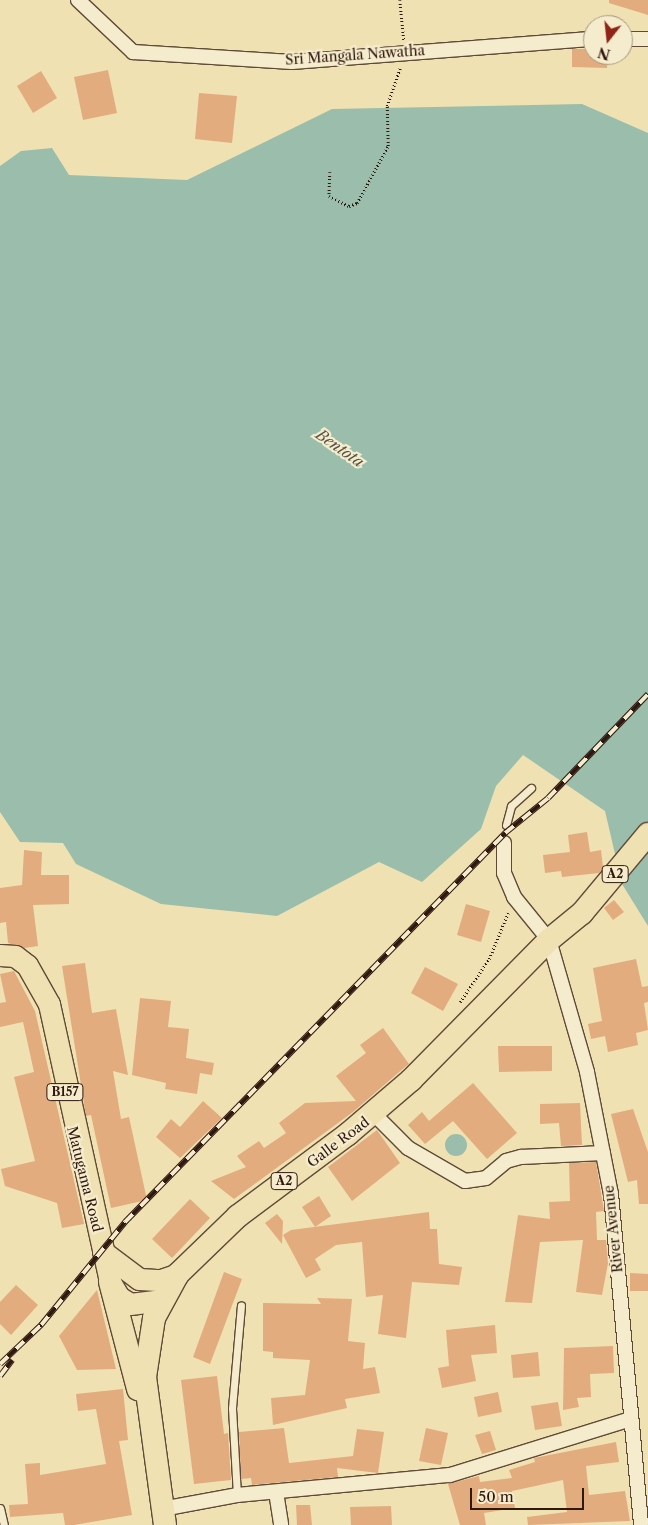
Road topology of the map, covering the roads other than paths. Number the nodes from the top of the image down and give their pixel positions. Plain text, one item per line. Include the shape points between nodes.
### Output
1 (78, 0) edge
2 (633, 39) edge
3 (648, 39) edge
4 (583, 40) edge
5 (531, 788) dead end
6 (506, 825) dead end
7 (648, 834) edge
8 (504, 843) dead end
9 (549, 940) junction
10 (0, 955) edge
11 (374, 1114) junction
12 (603, 1153) junction
13 (104, 1252) junction
14 (178, 1274) junction
15 (110, 1282) junction
16 (161, 1300) junction
17 (241, 1305) dead end
18 (631, 1419) junction
19 (150, 1431) junction
20 (276, 1492) junction
21 (237, 1495) junction
22 (0, 1508) edge
23 (163, 1517) edge
24 (4, 1525) edge
25 (281, 1525) edge
26 (641, 1525) edge

1 - 4 street, Sri Mangala Nawatha via 132,52 292,62
2 - 3 street
5 - 6 lane via 510,806
7 - 9 highway, Galle Road / A2 via 582,913
8 - 9 street via 504,873 514,897
9 - 11 highway, Galle Road / A2
9 - 12 street, River Avenue via 587,1072
10 - 13 main road, Matugama Road / B157 via 15,956 27,965 49,1004 74,1133
11 - 12 street via 408,1148 465,1182 486,1178 506,1161 521,1157
11 - 14 highway, Galle Road / A2 via 238,1216
12 - 18 street, River Avenue via 611,1194
13 - 14 main road via 139,1278 155,1280
13 - 15 main road, Matugama Road / B157
14 - 16 highway, Galle Road / A2
15 - 16 main road, Matugama Road / B157 via 127,1302 142,1305
15 - 19 highway
16 - 19 highway, Galle Road / A2 via 147,1348
17 - 21 lane via 232,1408
18 - 20 street via 450,1475
18 - 26 street, River Avenue
19 - 23 highway, Galle Road / A2
20 - 21 street
20 - 25 street
21 - 23 street
22 - 24 lane

